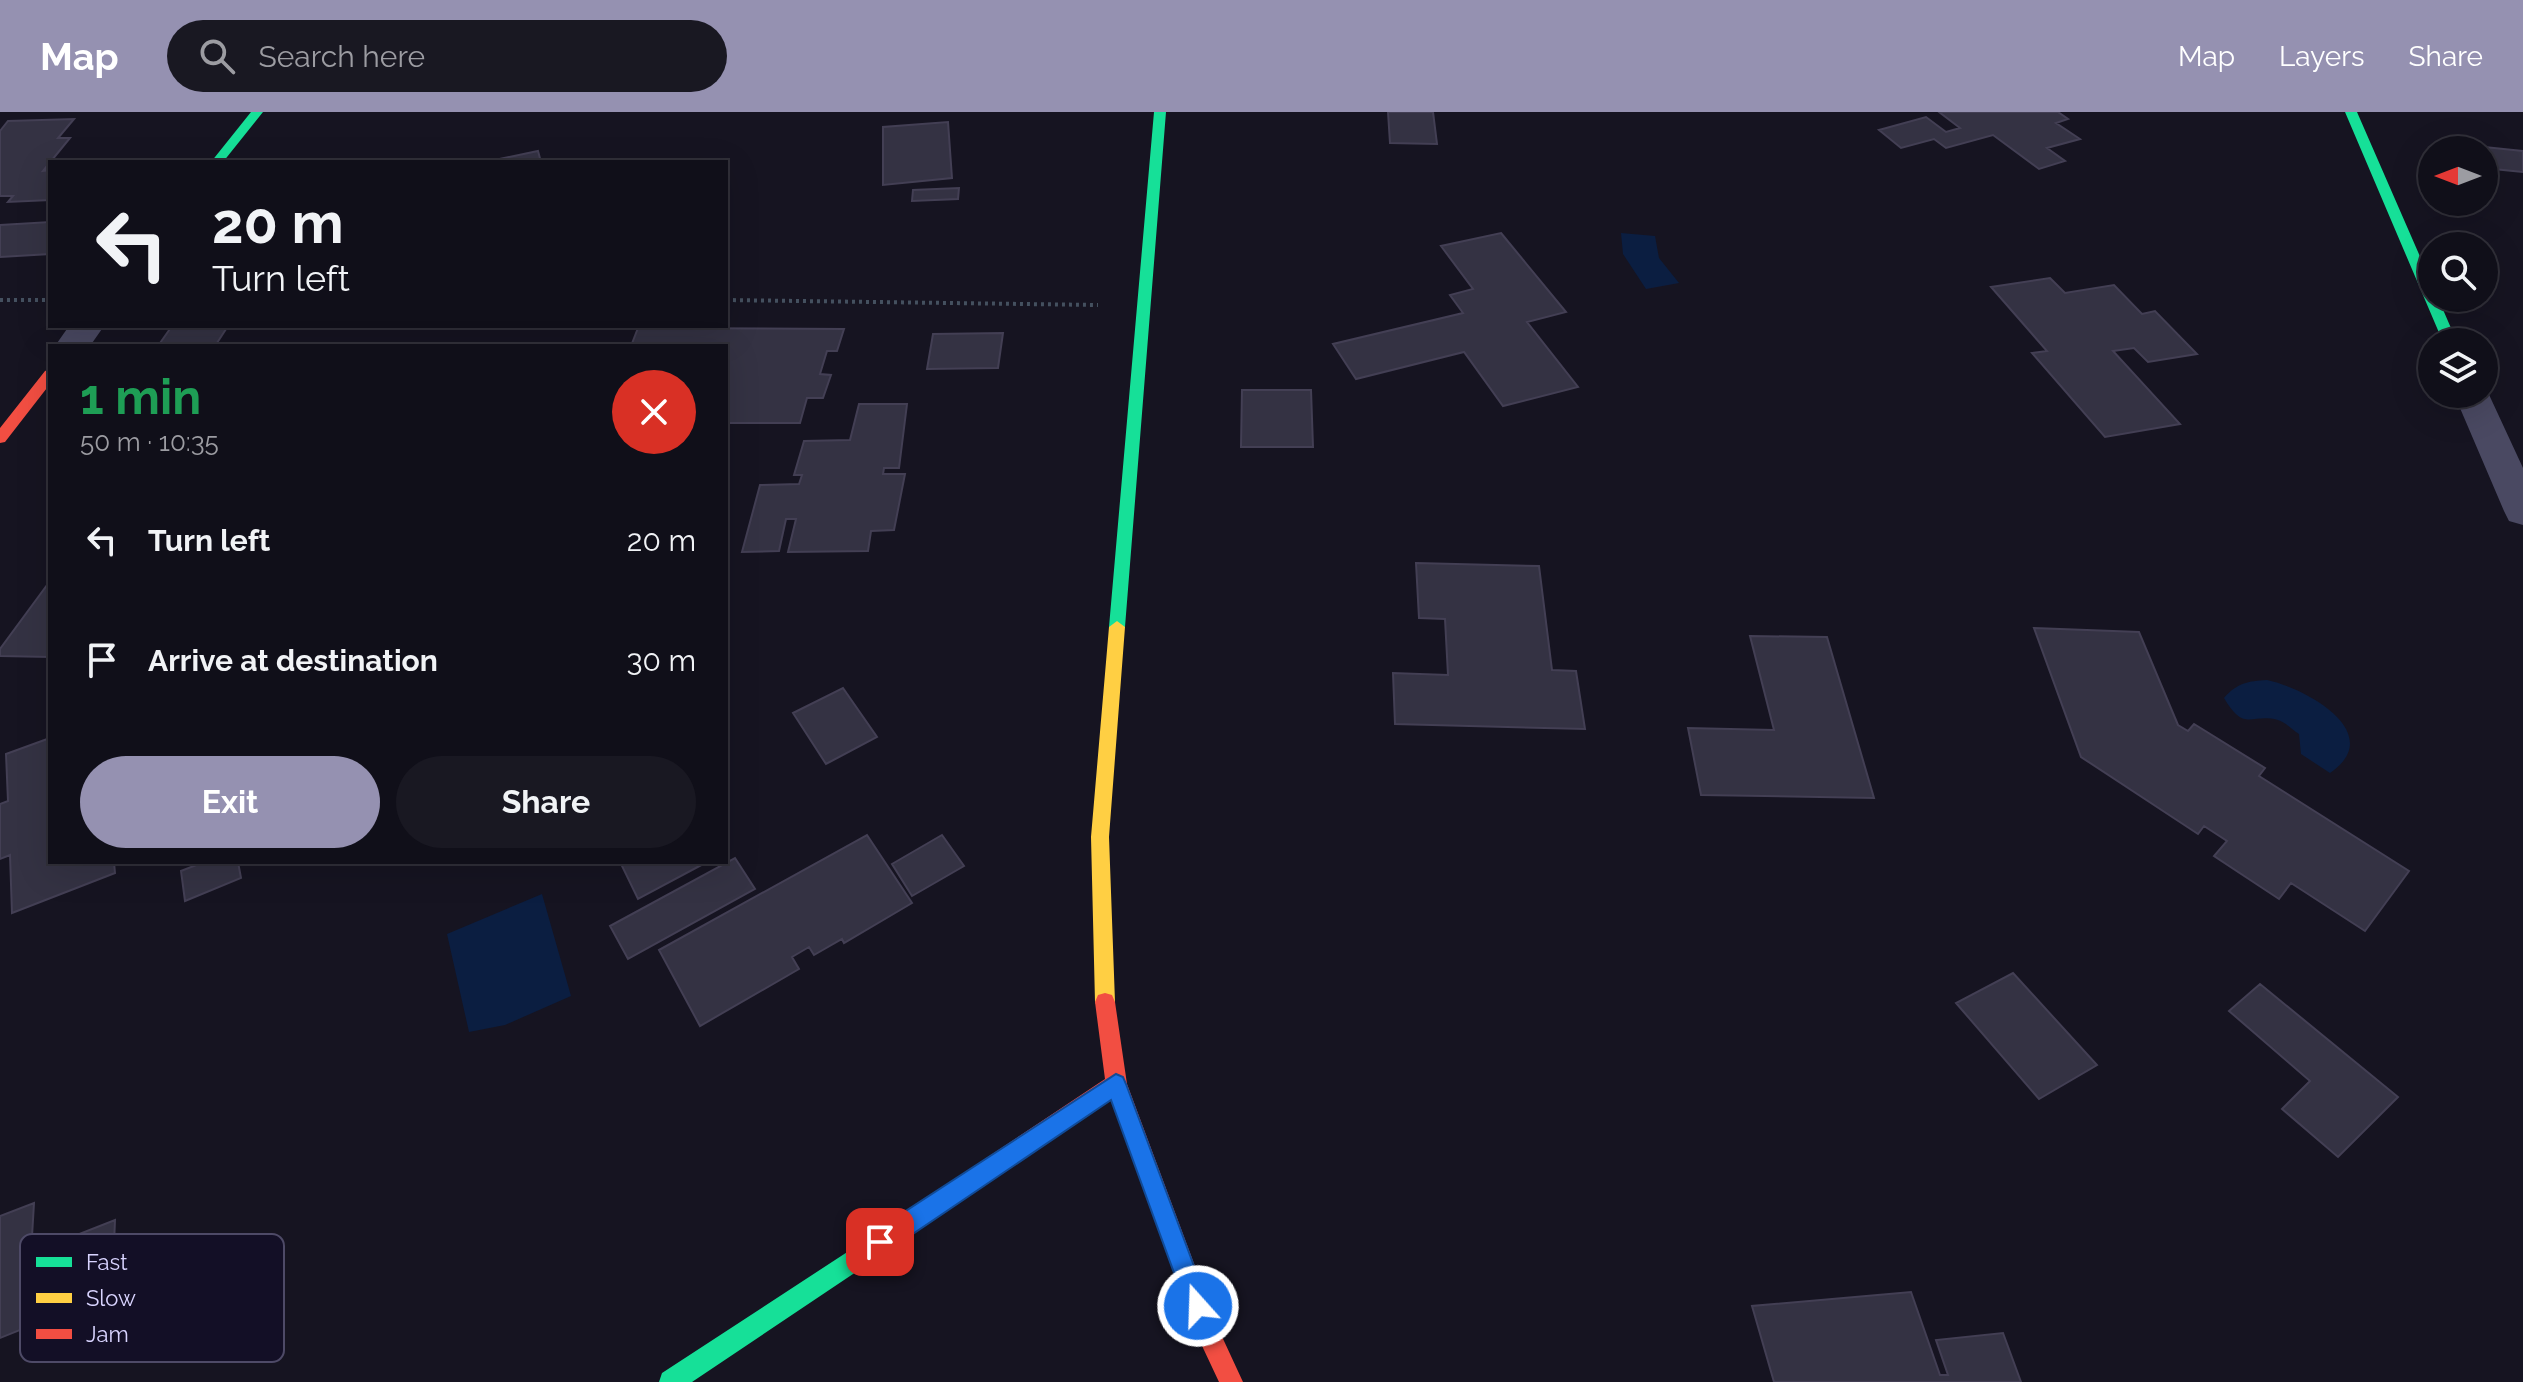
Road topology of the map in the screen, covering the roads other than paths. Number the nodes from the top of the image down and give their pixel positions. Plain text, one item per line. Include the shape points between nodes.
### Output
1 (257, 112) edge
2 (1160, 112) edge
3 (2351, 112) edge
4 (219, 160) edge
5 (2444, 328) edge
6 (48, 377) edge
7 (2478, 408) edge
8 (0, 438) edge
9 (2522, 504) edge
10 (1116, 1084) junction
11 (671, 1382) edge
12 (1231, 1382) edge

1 - 4 street
2 - 10 street via 1100,837 1105,1011
3 - 5 street
6 - 8 street
7 - 9 street
10 - 11 street
10 - 12 street

